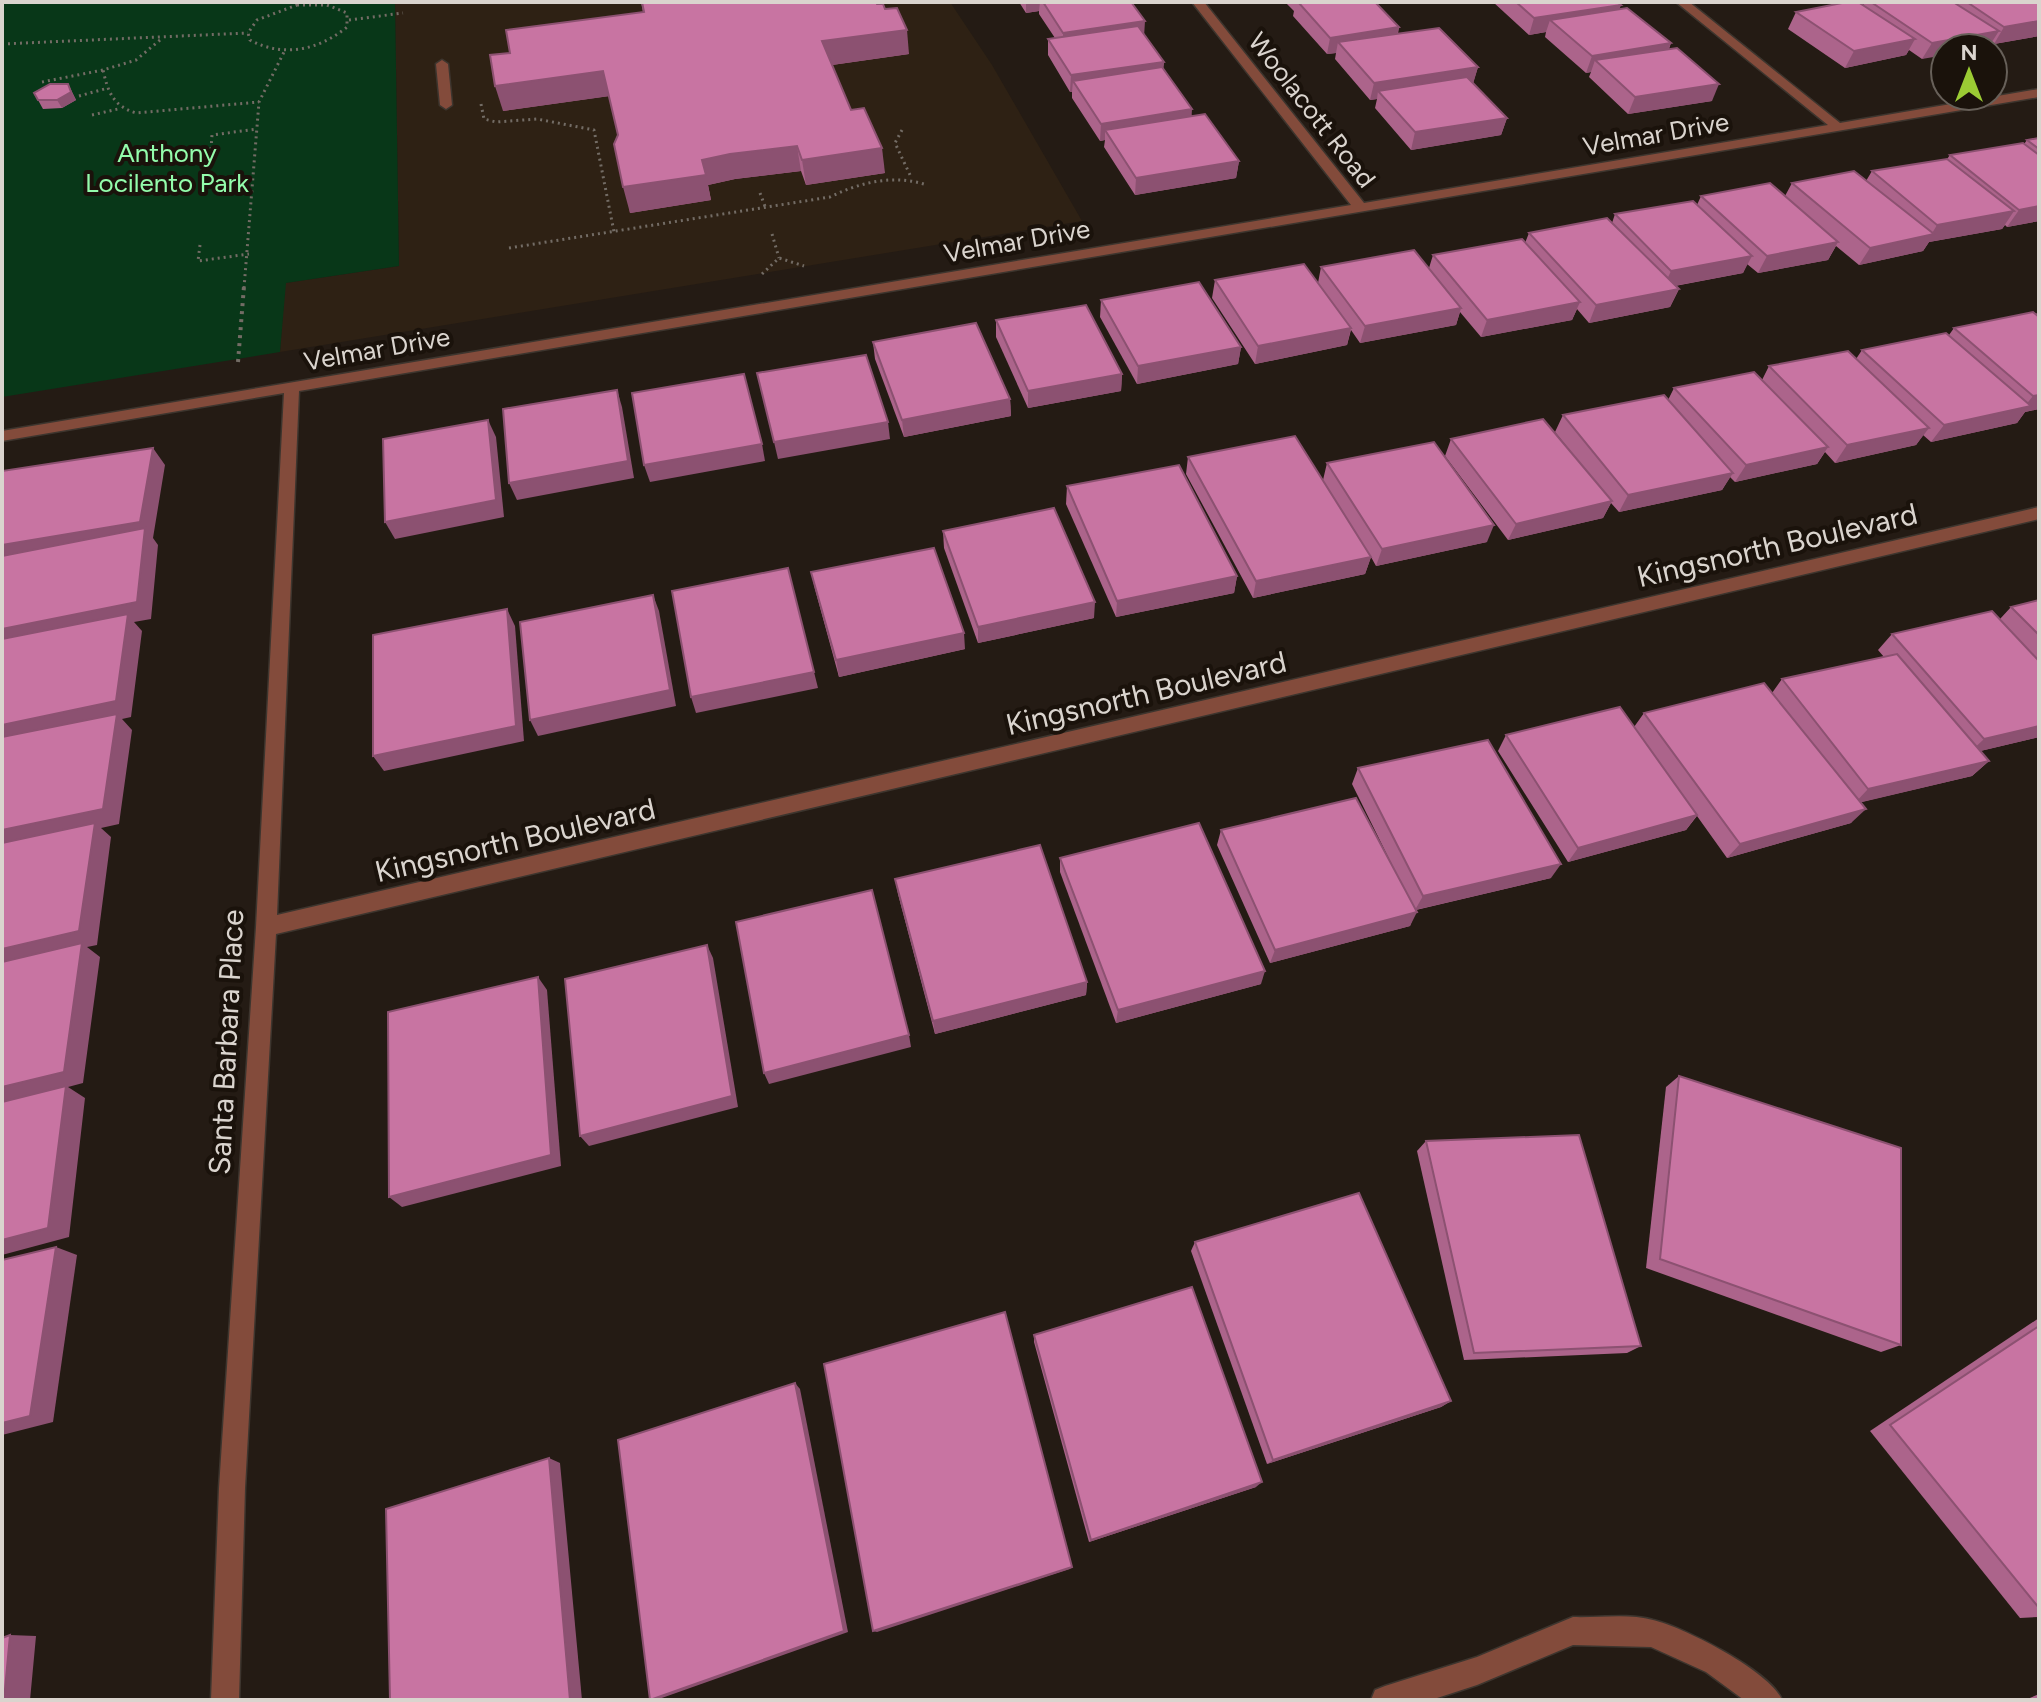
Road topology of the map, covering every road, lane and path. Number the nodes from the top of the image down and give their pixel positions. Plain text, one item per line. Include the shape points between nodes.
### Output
1 (1198, 2) edge
2 (1682, 2) edge
3 (313, 3) edge
4 (403, 13) dead end
5 (349, 20) junction
6 (248, 33) junction
7 (160, 40) junction
8 (2, 44) edge
9 (285, 50) junction
10 (442, 64) dead end
11 (103, 70) junction
12 (42, 82) dead end
13 (108, 88) junction
14 (2039, 93) edge
15 (79, 96) dead end
16 (480, 101) dead end
17 (259, 102) junction
18 (446, 105) dead end
19 (118, 109) junction
20 (92, 115) dead end
21 (1838, 127) junction
22 (257, 129) junction
23 (902, 130) dead end
24 (211, 149) dead end
25 (911, 177) junction
26 (927, 185) dead end
27 (760, 193) dead end
28 (1361, 208) junction
29 (766, 209) junction
30 (614, 232) junction
31 (772, 234) dead end
32 (200, 245) dead end
33 (509, 248) dead end
34 (249, 254) junction
35 (779, 258) junction
36 (809, 268) dead end
37 (760, 276) dead end
38 (238, 362) dead end
39 (292, 388) junction
40 (2, 436) edge
41 (2039, 513) edge
42 (266, 927) junction
43 (225, 1700) edge
44 (1385, 1700) edge
45 (1768, 1700) edge

1 - 28 street, Woolacott Road
2 - 21 street
3 - 5 path via 339,8
3 - 6 path via 268,13
4 - 5 path
5 - 9 path via 329,40
6 - 7 path
6 - 9 path via 258,46
7 - 8 path
7 - 11 path via 136,60
9 - 17 path
10 - 18 street
11 - 12 path
11 - 13 path
13 - 15 path
13 - 19 path
14 - 21 street, Velmar Drive
16 - 30 path via 484,119 537,119 594,130
17 - 19 path via 136,113
17 - 22 path
19 - 20 path
21 - 28 street, Velmar Drive
22 - 24 path via 212,135
22 - 34 path
23 - 25 path via 895,143
25 - 26 path
25 - 29 path
27 - 29 path
28 - 39 street, Velmar Drive
29 - 30 path
30 - 33 path
31 - 35 path
32 - 34 path via 198,261
34 - 38 path
35 - 36 path
35 - 37 path
39 - 40 street, Velmar Drive
39 - 42 street, Santa Barbara Place
41 - 42 street, Kingsnorth Boulevard
42 - 43 street, Santa Barbara Place via 233,1472
44 - 45 street via 1477,1671 1573,1631 1652,1633 1716,1662

